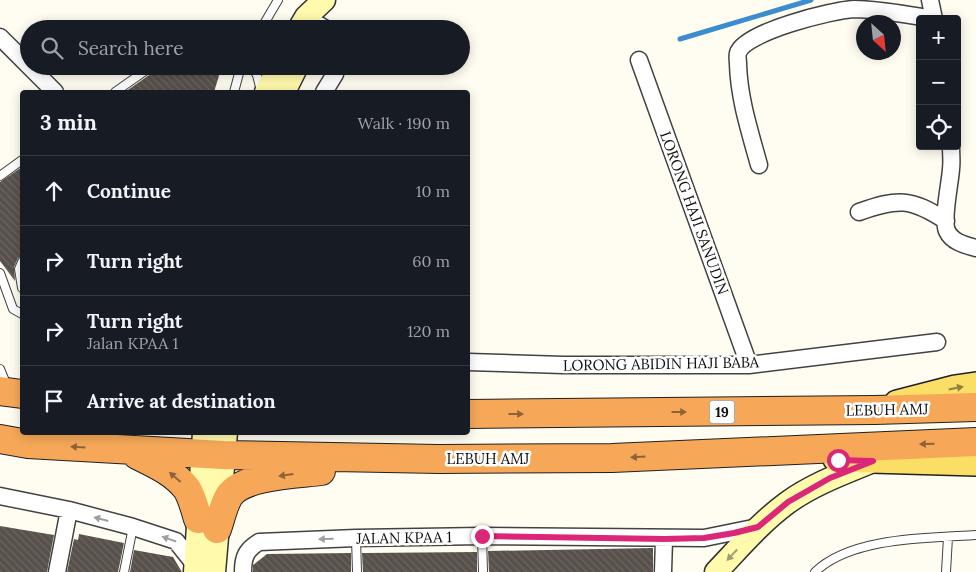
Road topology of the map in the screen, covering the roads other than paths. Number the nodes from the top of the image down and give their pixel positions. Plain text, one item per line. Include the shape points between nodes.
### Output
1 (278, 0) edge
2 (324, 0) edge
3 (930, 0) edge
4 (933, 15) edge
5 (916, 16) edge
6 (266, 20) edge
7 (318, 20) edge
8 (0, 37) edge
9 (20, 57) edge
10 (639, 60) dead end
11 (38, 75) edge
12 (139, 75) edge
13 (239, 75) edge
14 (257, 75) edge
15 (274, 75) edge
16 (292, 75) edge
17 (334, 75) edge
18 (53, 90) edge
19 (118, 90) edge
20 (235, 90) edge
21 (261, 90) edge
22 (267, 90) edge
23 (285, 90) edge
24 (325, 90) edge
25 (951, 150) edge
26 (20, 161) edge
27 (759, 165) dead end
28 (0, 176) edge
29 (859, 212) dead end
30 (946, 221) junction
31 (976, 248) edge
32 (0, 273) edge
33 (20, 313) edge
34 (937, 342) dead end
35 (470, 359) edge
36 (749, 365) junction
37 (976, 385) edge
38 (976, 408) edge
39 (875, 410) junction
40 (470, 414) edge
41 (0, 439) edge
42 (976, 442) edge
43 (213, 444) edge
44 (127, 450) junction
45 (757, 452) junction
46 (439, 459) junction
47 (873, 461) junction
48 (976, 463) edge
49 (0, 496) edge
50 (69, 510) junction
51 (208, 524) junction
52 (133, 527) junction
53 (758, 527) junction
54 (976, 535) edge
55 (482, 536) junction
56 (948, 537) junction
57 (356, 538) junction
58 (664, 539) junction
59 (201, 570) edge
60 (57, 572) edge
61 (124, 572) edge
62 (243, 572) edge
63 (357, 572) edge
64 (483, 572) edge
65 (663, 572) edge
66 (716, 572) edge
67 (815, 572) edge
68 (946, 572) edge

1 - 6 lane
2 - 7 main road
3 - 4 street
5 - 27 street via 872,10 828,12 771,30 744,45 738,52 741,97
8 - 9 street
10 - 36 street, LORONG HAJI SANUDIN
11 - 18 street
12 - 19 lane
13 - 20 lane
14 - 21 lane
15 - 22 main road
16 - 23 main road
17 - 24 street
25 - 30 street
26 - 28 lane
29 - 30 street via 875,206 913,203
30 - 31 street via 952,238
32 - 33 lane via 13,309
34 - 36 street, LORONG ABIDIN HAJI BABA
35 - 36 street, LORONG ABIDIN HAJI BABA via 563,365
39 -> 37 main road via 912,398
38 - 39 highway, LEBUH AMJ / 19
40 -> 39 highway, LEBUH AMJ / 19
44 -> 41 highway, LEBUH AMJ via 28,444
42 -> 45 highway, LEBUH AMJ
43 - 44 highway, LEBUH AMJ
43 - 46 highway, LEBUH AMJ
43 - 51 main road
51 -> 44 highway via 178,478
45 -> 46 highway, LEBUH AMJ via 612,458
45 - 47 main road
46 -> 51 highway via 359,466 250,482 230,494
47 - 48 main road
47 - 53 main road via 830,478 788,502
49 - 50 street
52 -> 50 street
50 - 60 street
51 - 59 main road
59 -> 52 street via 176,541
52 - 61 lane
53 - 58 street, JALAN KPAA 1 via 704,538
53 -> 66 main road
54 - 56 lane
55 - 57 street, JALAN KPAA 1
55 - 58 street, JALAN KPAA 1
55 - 64 lane
56 - 67 lane via 875,544 844,553
56 - 68 lane
57 -> 62 street, JALAN KPAA 1 via 259,542 249,548 243,560
57 - 63 lane
58 - 65 street

